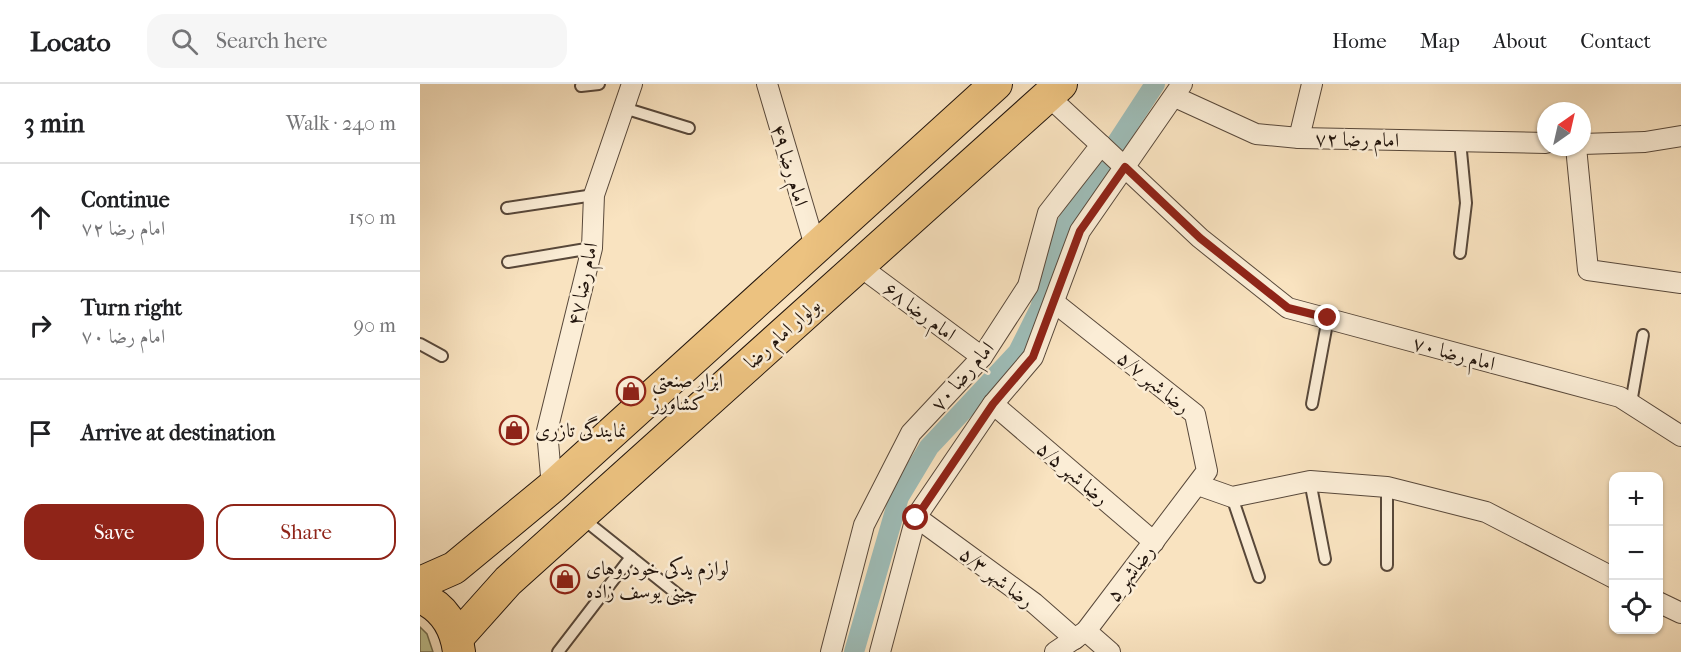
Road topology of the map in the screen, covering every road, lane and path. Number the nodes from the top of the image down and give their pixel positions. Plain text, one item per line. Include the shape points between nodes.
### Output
1 (598, 84) edge
2 (632, 84) edge
3 (767, 84) edge
4 (996, 84) edge
5 (1312, 84) edge
6 (581, 86) dead end
7 (1054, 90) edge
8 (1179, 90) edge
9 (624, 108) junction
10 (689, 128) dead end
11 (1681, 136) edge
12 (1299, 138) junction
13 (1460, 141) junction
14 (1537, 143) edge
15 (1591, 144) edge
16 (1101, 145) junction
17 (1577, 156) edge
18 (1125, 167) junction
19 (594, 195) junction
20 (507, 208) dead end
21 (815, 246) junction
22 (592, 248) junction
23 (1460, 253) dead end
24 (508, 262) dead end
25 (858, 265) junction
26 (1681, 283) edge
27 (1055, 303) junction
28 (1328, 318) junction
29 (1643, 335) dead end
30 (420, 344) edge
31 (442, 356) dead end
32 (982, 357) junction
33 (1631, 403) junction
34 (993, 404) junction
35 (1312, 404) dead end
36 (1681, 436) edge
37 (1310, 481) junction
38 (1198, 485) junction
39 (552, 487) junction
40 (1387, 487) junction
41 (1232, 497) junction
42 (579, 516) junction
43 (916, 518) junction
44 (1154, 542) junction
45 (481, 548) junction
46 (631, 557) junction
47 (1325, 559) dead end
48 (1387, 565) dead end
49 (1609, 575) edge
50 (1259, 577) dead end
51 (508, 581) junction
52 (420, 583) edge
53 (420, 597) edge
54 (681, 597) dead end
55 (1663, 604) edge
56 (1681, 613) edge
57 (1081, 635) junction
58 (458, 645) edge
59 (885, 649) edge
60 (558, 652) edge
61 (831, 652) edge
62 (1055, 652) edge
63 (1110, 652) edge

1 - 6 lane
2 - 9 street, امام رضا ۴۷
3 - 21 street, امام رضا ۴۹
4 - 21 main road
5 - 12 street
7 - 16 street
7 - 25 main road, بولوار امام رضا
8 - 12 street, امام رضا ۷۲ via 1256,134
8 - 18 street, امام رضا ۷۲
9 - 10 lane
9 - 19 street, امام رضا ۴۷
11 - 15 street
12 - 13 street, امام رضا ۷۲
13 - 14 street, امام رضا ۷۲
13 - 23 lane via 1466,203
16 - 18 street, امام رضا ۷۰
16 - 32 street, امام رضا ۷۰ via 1048,213 1028,286
17 - 26 street via 1587,270
18 - 27 street, امام رضا ۷۲ via 1080,231
18 - 28 street, امام رضا ۷۰ via 1200,238 1288,308
19 - 20 lane
19 - 22 street, امام رضا ۴۷
21 - 39 main road
22 - 24 lane
22 - 39 street, امام رضا ۴۷ via 547,431
25 - 32 street, امام رضا ۶۸
25 - 42 main road, بولوار امام رضا
27 - 34 street, امام رضا ۷۲ via 1033,357
27 - 38 street, رضا شهر ۵/۷ via 1195,414 1207,471
28 - 33 street, امام رضا ۷۰
28 - 35 lane
29 - 33 lane
30 - 31 lane
32 - 61 street, امام رضا ۷۰ via 911,433 864,525
33 - 36 street, امام رضا ۷۰
34 - 43 street, امام رضا ۷۲
34 - 44 street, رضا شهر ۵/۵
37 - 40 street
37 - 41 street
37 - 47 lane
38 - 41 street
38 - 44 street, رضاشهر ۵
39 - 45 main road
40 - 48 lane
40 - 49 street via 1486,512
41 - 50 lane
42 - 46 lane
42 - 51 main road, بولوار امام رضا
43 - 57 street, ۵/۳ رضا شهر
43 - 59 street, امام رضا ۷۲
44 - 57 street, رضاشهر ۵
45 - 51 main road via 490,566
45 - 52 main road via 454,568
46 - 54 lane
46 - 60 lane
51 - 58 main road, بولوار امام رضا
53 - 58 main road via 442,611
55 - 56 street
57 - 62 street, رضاشهر ۵
57 - 63 street, ۵/۳ رضا شهر

